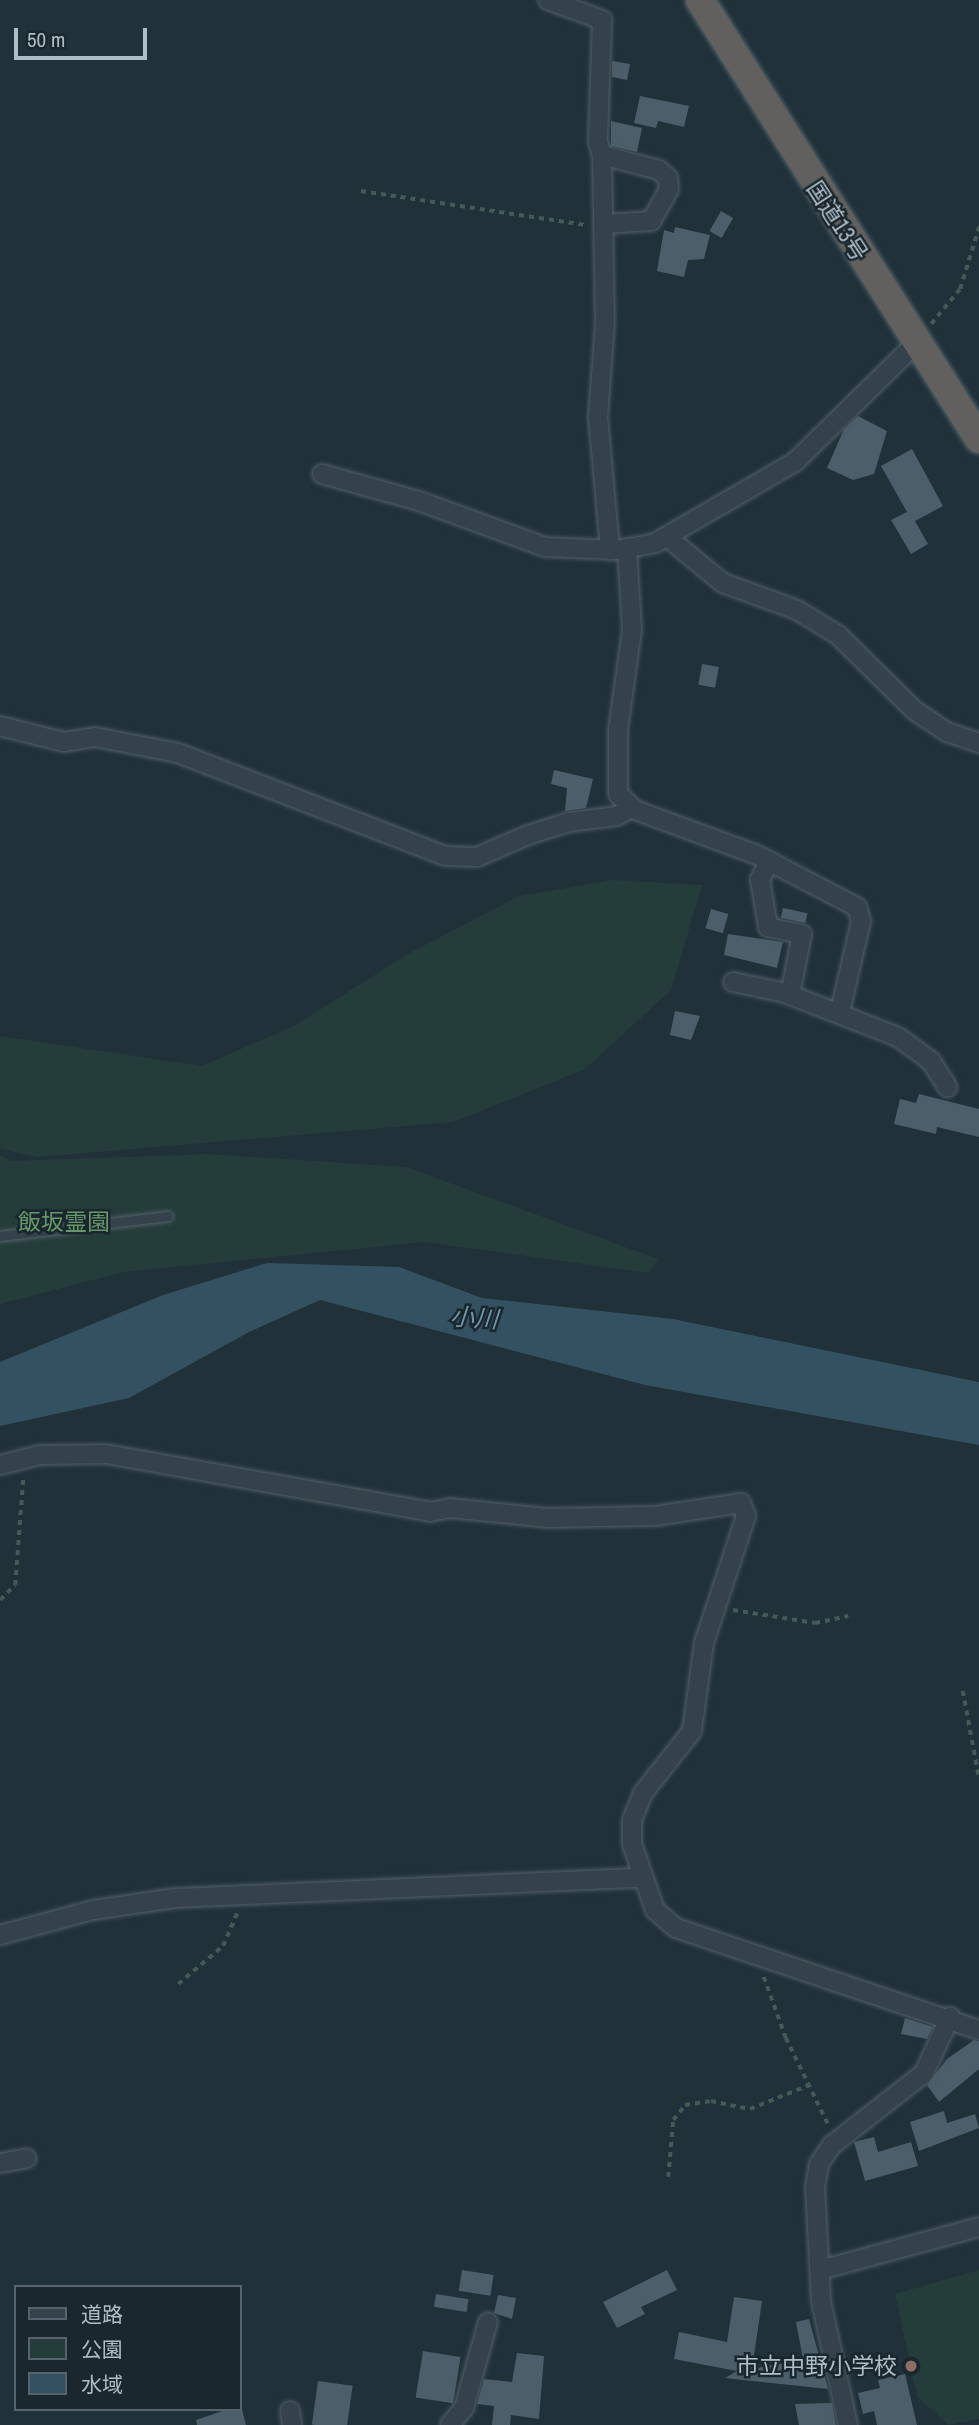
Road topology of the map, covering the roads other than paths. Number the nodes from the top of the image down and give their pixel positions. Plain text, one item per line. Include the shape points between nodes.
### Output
1 (548, 0) edge
2 (700, 0) edge
3 (568, 3) edge
4 (603, 156) junction
5 (605, 226) junction
6 (916, 343) junction
7 (979, 439) edge
8 (322, 474) dead end
9 (667, 537) junction
10 (618, 549) junction
11 (0, 726) edge
12 (979, 743) edge
13 (631, 808) junction
14 (769, 861) junction
15 (733, 982) dead end
16 (790, 995) junction
17 (840, 1012) junction
18 (947, 1087) dead end
19 (168, 1216) dead end
20 (0, 1236) edge
21 (0, 1465) edge
22 (642, 1878) junction
23 (0, 1935) edge
24 (950, 2017) junction
25 (979, 2030) edge
26 (27, 2158) dead end
27 (0, 2163) edge
28 (979, 2227) edge
29 (820, 2270) junction
30 (488, 2322) dead end
31 (450, 2425) edge
32 (848, 2425) edge

1 - 3 street
2 - 6 highway, 国道13号
3 - 4 street via 602,20 598,142
4 - 5 street
4 - 5 street via 659,170 668,177 669,189 651,221
5 - 10 street via 598,416
6 - 7 highway, 国道13号
6 - 9 street via 795,462
8 - 10 street via 419,501 545,547
9 - 10 street
9 - 12 street via 723,583 797,610 838,635 914,710 947,732
10 - 13 street via 632,630 615,776 618,794
11 - 13 street via 64,742 95,737 178,753 364,821 445,856 477,857 538,832 617,816
13 - 14 street
14 - 16 street via 760,879 768,926 802,934
14 - 17 street via 862,914
15 - 16 street
16 - 17 street
17 - 18 street via 914,1047 931,1061
19 - 20 lane
21 - 22 street via 25,1458 106,1454 430,1512 450,1508 594,1520 741,1503 746,1516 705,1643 692,1731 643,1794 634,1813 631,1832
22 - 23 street via 241,1895 93,1910
22 - 24 street via 655,1910 676,1928
24 - 25 street
24 - 29 street via 924,2073 832,2146 819,2164 815,2186
26 - 27 street
28 - 29 street
29 - 32 street via 821,2301
30 - 31 street via 464,2408

